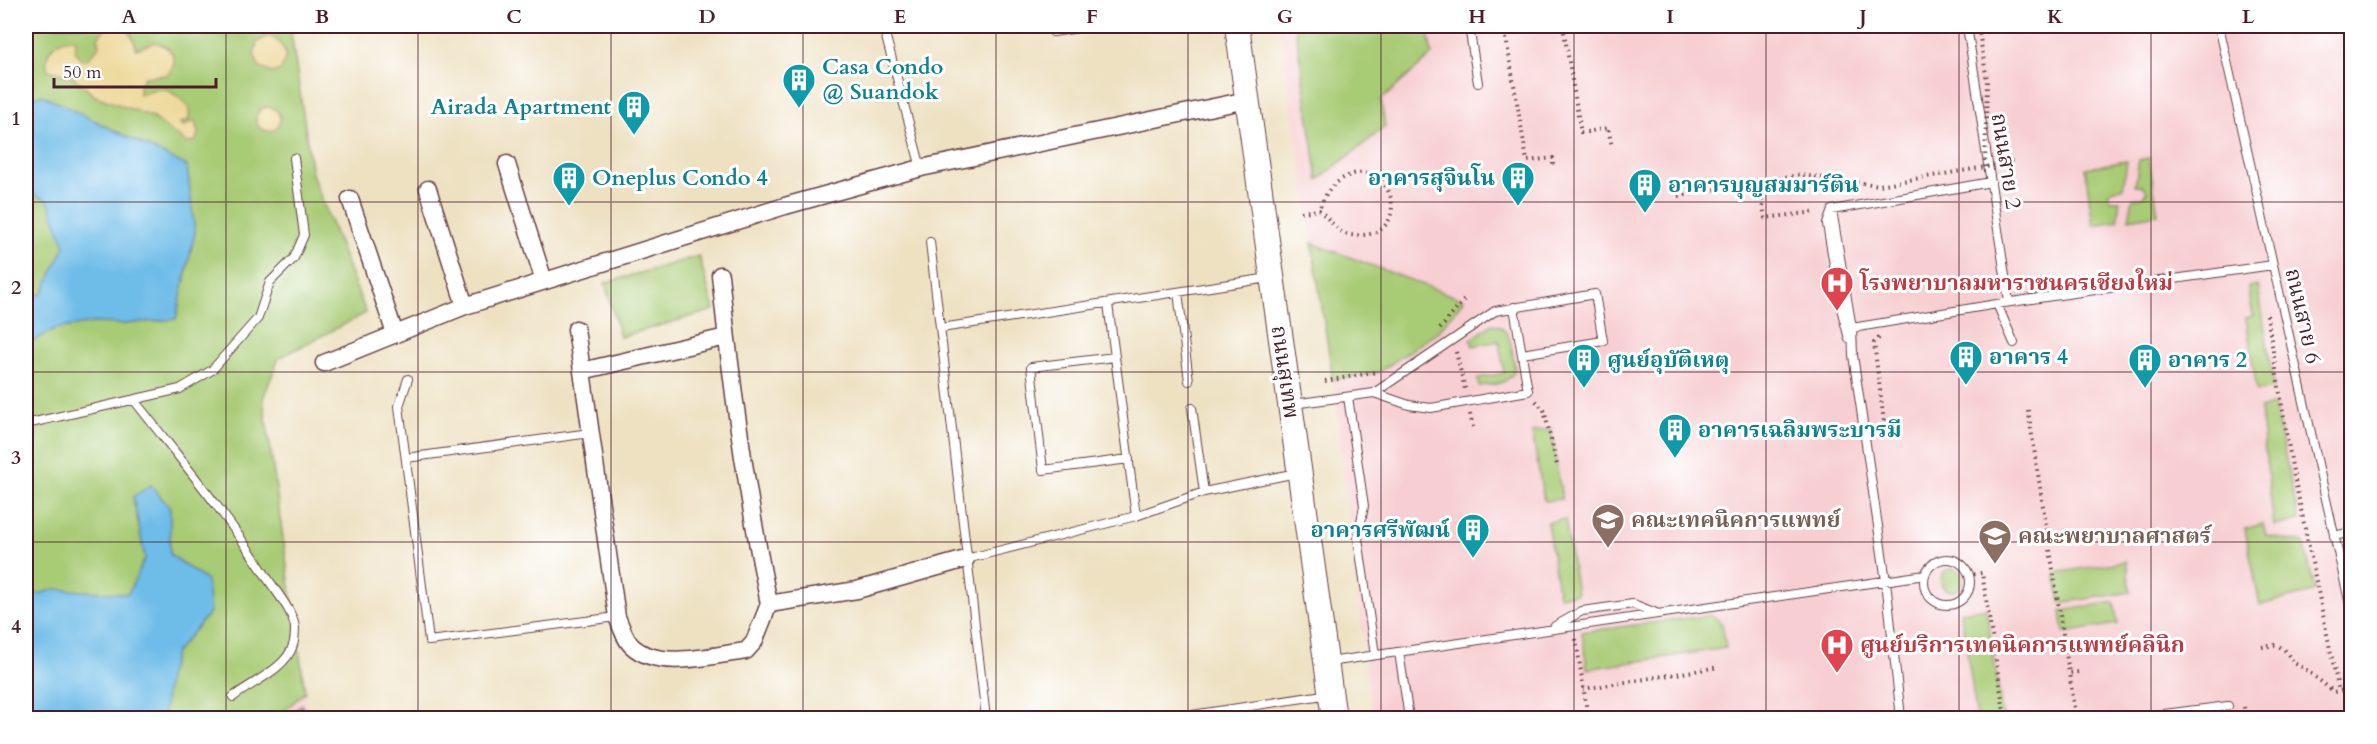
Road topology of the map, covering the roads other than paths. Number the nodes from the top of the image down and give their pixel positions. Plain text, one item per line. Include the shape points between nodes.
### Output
1 (883, 26) edge
2 (1091, 26) edge
3 (1237, 26) edge
4 (1469, 26) edge
5 (1966, 26) edge
6 (2219, 26) edge
7 (1053, 32) dead end
8 (1478, 83) dead end
9 (1247, 100) junction
10 (294, 158) dead end
11 (507, 164) dead end
12 (921, 168) junction
13 (1991, 182) junction
14 (428, 189) dead end
15 (350, 199) dead end
16 (1832, 210) junction
17 (930, 242) dead end
18 (2273, 265) junction
19 (720, 275) dead end
20 (1272, 278) junction
21 (544, 280) junction
22 (1178, 292) junction
23 (2009, 302) junction
24 (1108, 304) junction
25 (1997, 304) junction
26 (465, 306) junction
27 (1514, 307) junction
28 (941, 328) junction
29 (1852, 328) junction
30 (576, 329) dead end
31 (394, 333) junction
32 (726, 337) junction
33 (2014, 343) dead end
34 (1522, 354) junction
35 (1853, 355) junction
36 (1115, 357) junction
37 (324, 363) dead end
38 (582, 371) junction
39 (408, 379) dead end
40 (1189, 381) dead end
41 (1374, 393) junction
42 (1348, 397) junction
43 (134, 400) junction
44 (1290, 405) junction
45 (1192, 408) dead end
46 (26, 424) edge
47 (590, 434) junction
48 (406, 458) junction
49 (1129, 459) junction
50 (1300, 473) junction
51 (1204, 492) junction
52 (1136, 516) junction
53 (2352, 532) edge
54 (2334, 536) junction
55 (966, 559) junction
56 (1925, 575) junction
57 (1886, 581) junction
58 (769, 604) junction
59 (1660, 614) junction
60 (2352, 615) edge
61 (617, 617) junction
62 (1549, 630) junction
63 (1399, 652) junction
64 (1375, 655) junction
65 (1326, 662) junction
66 (1331, 694) junction
67 (232, 697) dead end
68 (2228, 706) dead end
69 (986, 718) edge
70 (1172, 718) edge
71 (1334, 718) edge
72 (1409, 718) edge
73 (1901, 718) edge
74 (2132, 718) edge

1 - 12 lane
2 - 7 lane
3 - 9 main road, ถนนสุเทพ
4 - 8 lane
5 - 13 lane, ถนนสาย 2
6 - 18 lane, ถนนสาย 6
9 - 12 street
9 - 20 main road, ถนนสุเทพ
10 - 43 lane via 304,235 294,258 270,282 258,318 212,370 180,389
11 - 21 street
12 - 21 street
13 - 16 lane
13 - 23 lane, ถนนสาย 2
14 - 26 street
15 - 31 street
16 - 29 lane
16 - 35 lane via 1827,224
17 - 28 lane
18 - 23 lane
18 - 54 lane, ถนนสาย 6
19 - 32 street
20 - 22 lane
20 - 44 main road, ถนนสุเทพ
21 - 26 street
22 - 24 lane
22 - 40 lane
23 - 25 lane
24 - 28 lane
24 - 36 lane
25 - 29 lane
25 - 33 lane
26 - 31 street
27 - 34 lane
27 - 34 lane via 1595,294 1603,341
27 - 41 lane via 1496,311
28 - 55 lane
29 - 35 lane
30 - 38 street
31 - 37 street
32 - 38 street
32 - 58 street
34 - 41 lane via 1528,391 1431,408
35 - 57 lane
36 - 49 lane
36 - 49 lane via 1030,368 1043,470
38 - 47 street
39 - 48 lane via 399,406
41 - 42 lane
42 - 44 lane
42 - 64 lane via 1364,506 1358,538
43 - 46 lane
43 - 67 lane via 243,540 285,604 294,626 289,657
44 - 50 main road, ถนนสุเทพ
45 - 51 lane
47 - 48 lane
47 - 61 street
48 - 61 lane via 429,641
49 - 52 lane
50 - 51 lane
50 - 65 main road, ถนนสุเทพ
51 - 52 lane
52 - 55 lane
53 - 54 lane
54 - 60 lane, ถนนสาย 6
55 - 58 street via 857,590
55 - 69 lane
56 - 56 lane via 1929,596 1948,605 1956,603 1970,587 1963,566 1949,559 1935,563
56 - 57 lane
57 - 59 lane
57 - 73 lane
58 - 61 street via 754,642 746,651 664,661 630,645
59 - 62 lane
59 - 62 lane via 1633,604 1582,611
62 - 63 lane
63 - 64 lane
63 - 72 lane
64 - 65 lane
65 - 66 main road, ถนนสุเทพ
66 - 70 lane
66 - 71 main road, ถนนสุเทพ
68 - 74 lane

